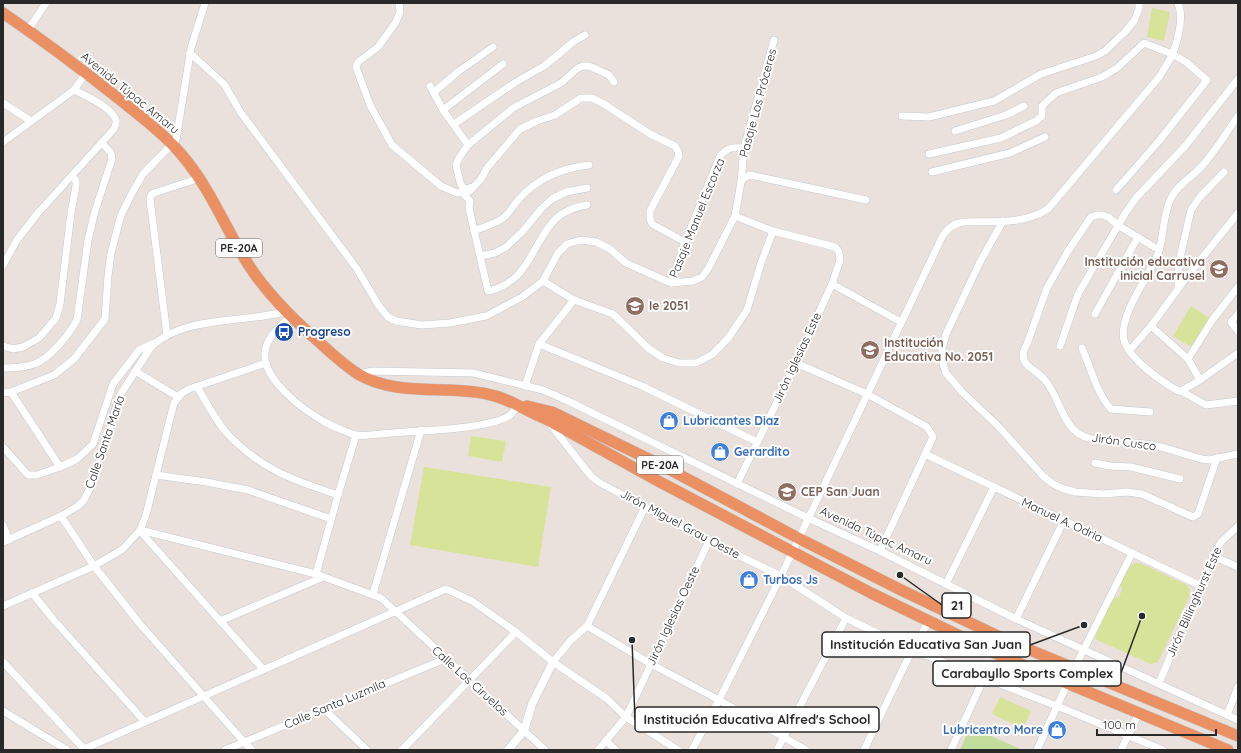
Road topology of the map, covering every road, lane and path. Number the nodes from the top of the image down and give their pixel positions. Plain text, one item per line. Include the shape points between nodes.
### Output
1 (46, 3) edge
2 (204, 3) edge
3 (399, 3) edge
4 (1139, 3) edge
5 (1178, 3) edge
6 (3, 13) edge
7 (28, 30) junction
8 (585, 35) dead end
9 (774, 40) dead end
10 (493, 47) dead end
11 (190, 53) junction
12 (1172, 54) junction
13 (503, 64) dead end
14 (86, 73) junction
15 (1238, 79) edge
16 (614, 82) dead end
17 (74, 90) junction
18 (3, 103) edge
19 (1024, 106) dead end
20 (443, 110) junction
21 (902, 116) dead end
22 (1238, 116) edge
23 (31, 121) junction
24 (454, 124) junction
25 (955, 131) dead end
26 (1045, 137) dead end
27 (3, 142) edge
28 (102, 143) junction
29 (173, 144) junction
30 (468, 145) junction
31 (744, 148) junction
32 (929, 154) dead end
33 (588, 165) dead end
34 (932, 172) dead end
35 (1224, 172) dead end
36 (72, 177) junction
37 (200, 178) junction
38 (741, 182) junction
39 (476, 186) junction
40 (587, 188) dead end
41 (1116, 190) dead end
42 (463, 193) junction
43 (866, 200) dead end
44 (587, 205) dead end
45 (1238, 213) edge
46 (735, 216) junction
47 (1003, 221) junction
48 (1118, 226) junction
49 (474, 231) junction
50 (773, 231) junction
51 (1138, 237) junction
52 (684, 242) junction
53 (1159, 250) junction
54 (480, 256) junction
55 (3, 265) edge
56 (543, 281) junction
57 (671, 283) junction
58 (832, 284) junction
59 (1238, 287) edge
60 (1178, 289) junction
61 (574, 300) junction
62 (289, 314) junction
63 (1095, 314) dead end
64 (1238, 314) edge
65 (902, 322) junction
66 (1151, 326) junction
67 (1238, 331) edge
68 (167, 335) junction
69 (157, 342) junction
70 (539, 344) junction
71 (3, 346) edge
72 (1060, 346) dead end
73 (1082, 348) dead end
74 (1129, 351) junction
75 (1238, 353) edge
76 (1188, 359) junction
77 (796, 363) junction
78 (266, 364) junction
79 (3, 368) edge
80 (135, 371) junction
81 (359, 374) junction
82 (1200, 380) junction
83 (525, 386) junction
84 (197, 387) junction
85 (1181, 391) junction
86 (11, 392) junction
87 (3, 393) edge
88 (867, 394) junction
89 (178, 397) junction
90 (1238, 401) edge
91 (517, 404) junction
92 (1150, 412) dead end
93 (546, 419) junction
94 (421, 430) junction
95 (356, 435) junction
96 (757, 442) junction
97 (3, 447) edge
98 (925, 454) junction
99 (1238, 454) edge
100 (1217, 458) junction
101 (1095, 463) dead end
102 (60, 467) junction
103 (156, 475) junction
104 (1180, 479) dead end
105 (737, 484) junction
106 (994, 487) junction
107 (338, 495) junction
108 (645, 507) junction
109 (61, 516) junction
110 (808, 518) junction
111 (331, 519) junction
112 (1064, 520) junction
113 (3, 525) edge
114 (1238, 526) edge
115 (140, 530) junction
116 (798, 538) junction
117 (6, 541) edge
118 (709, 541) junction
119 (880, 551) junction
120 (792, 552) junction
121 (1132, 553) junction
122 (1213, 556) junction
123 (94, 566) junction
124 (1238, 567) edge
125 (320, 575) junction
126 (781, 576) junction
127 (946, 584) junction
128 (1200, 585) junction
129 (32, 593) junction
130 (373, 594) junction
131 (3, 606) edge
132 (395, 611) junction
133 (846, 618) junction
134 (1016, 619) junction
135 (220, 621) junction
136 (929, 621) junction
137 (586, 626) junction
138 (516, 632) junction
139 (912, 650) junction
140 (1084, 650) junction
141 (445, 659) junction
142 (3, 662) edge
143 (554, 662) junction
144 (651, 664) junction
145 (263, 669) junction
146 (1074, 669) junction
147 (984, 678) junction
148 (470, 679) junction
149 (1067, 683) junction
150 (1158, 683) junction
151 (1238, 687) edge
152 (203, 696) junction
153 (719, 700) junction
154 (1057, 706) junction
155 (324, 709) junction
156 (3, 711) edge
157 (1139, 713) junction
158 (1227, 715) junction
159 (626, 717) junction
160 (1238, 720) edge
161 (145, 722) junction
162 (524, 730) junction
163 (1128, 735) junction
164 (1238, 736) edge
165 (783, 738) junction
166 (606, 741) junction
167 (248, 747) edge
168 (67, 750) edge
169 (85, 750) edge
170 (225, 750) edge
171 (367, 750) edge
172 (402, 750) edge
173 (508, 750) edge
174 (545, 750) edge
175 (598, 750) edge
176 (616, 750) edge
177 (678, 750) edge
178 (692, 750) edge
179 (777, 750) edge
180 (806, 750) edge
181 (864, 750) edge
182 (952, 750) edge
183 (1037, 750) edge
184 (1121, 750) edge
185 (1163, 750) edge
186 (1228, 750) edge

1 - 7 street
2 - 11 street
3 - 42 street via 400,12 396,22 378,47 358,62 357,71 370,105 392,145 441,186 451,192
4 - 21 street via 1134,21 1105,51 1096,56 1041,74 994,101 929,117
5 - 12 street via 1180,20
6 - 7 highway, Avenida Túpac Amaru / PE-20A
7 - 14 highway, Avenida Túpac Amaru / PE-20A
8 - 24 street via 544,66
9 - 31 street, Pasaje Los Próceres
10 - 20 street via 432,89
11 - 29 street via 176,140
11 - 56 street via 224,84 241,113 357,269 388,317 396,321 422,325 450,324 486,316 522,297
12 - 32 street via 1142,43 1117,68 1102,77 1056,94 1042,106 1042,116 1036,120 1001,138
12 - 41 street via 1207,80
12 - 47 street via 1160,76 1048,209 1038,216
13 - 20 street
14 - 17 street
14 - 29 highway, Avenida Túpac Amaru / PE-20A
15 - 48 street via 1186,145 1136,198
16 - 30 street via 609,75 589,66 578,68 562,83 513,108
17 - 23 street
17 - 28 street via 87,96 116,118 114,129
18 - 23 street
19 - 25 street via 1006,115
20 - 24 street
22 - 53 street via 1209,158 1171,198
23 - 27 street
24 - 30 street
26 - 34 street via 1010,153
28 - 36 street
28 - 79 street via 111,153 112,159 88,240 77,320 58,345 36,364
29 - 37 highway, Avenida Túpac Amaru / PE-20A
29 - 86 street via 143,174 121,215 111,253 105,319 74,359 54,375
30 - 39 street via 456,165 463,188
31 - 38 street, Pasaje Los Próceres
31 - 52 street, Pasaje Manuel Escorza via 732,147 720,156
33 - 49 street via 570,168 545,178 520,198 502,219
35 - 60 street via 1191,210 1179,262
36 - 55 street via 37,214 17,240
36 - 71 street via 76,180 76,186 56,318 30,343 13,349
37 - 62 highway, Avenida Túpac Amaru / PE-20A via 248,264
37 - 68 street via 154,193 150,199
38 - 43 street via 750,175
38 - 46 street, Pasaje Los Próceres
39 - 42 street via 470,192
39 - 52 street via 487,168 520,129 555,115 578,99 592,98 677,148 679,156 650,211 650,218 652,224
40 - 54 street via 566,192 552,199 506,247 495,253
42 - 49 street via 470,201
44 - 54 street via 567,210 552,223 530,258 504,286 488,291
45 - 60 street
46 - 50 street
46 - 57 street, Pasaje Los Próceres via 702,277 693,281
47 - 65 street via 963,222 948,228
47 - 100 street via 980,262 942,348 946,373 962,392 998,426 1043,476 1053,484 1075,492 1142,494 1190,516 1196,516
48 - 51 street
48 - 72 street via 1078,294
48 - 100 street, Jirón Cusco via 1102,215 1088,220 1056,270 1024,349 1024,363 1047,382 1067,420 1079,434 1102,440 1152,444 1202,459
49 - 54 street
50 - 58 street, Jirón Iglesias Este via 835,247 840,260
50 - 61 street via 746,310 729,337 713,354 696,363 679,363 663,358 648,348 613,314
51 - 53 street
51 - 63 street
52 - 57 street, Pasaje Manuel Escorza
53 - 74 street via 1127,315 1124,338
56 - 57 street via 558,253 567,244 581,240 596,242 610,249 626,263
56 - 61 street
58 - 65 street
58 - 77 street, Jirón Iglesias Este
59 - 76 street via 1213,319
60 - 66 street
61 - 70 street
62 - 68 street, Calle Santa María via 198,324
62 - 78 street via 267,343
62 - 81 highway, Avenida Túpac Amaru / PE-20A via 342,363
64 - 67 street via 1231,322
65 - 88 street
66 - 74 street
66 - 76 street
68 - 69 street, Calle Santa María
69 - 80 street, Calle Santa María
69 - 102 street via 139,350 113,384 93,444 77,459
70 - 83 street
70 - 96 street via 642,386
73 - 92 street via 1106,404 1111,409
74 - 85 street via 1158,378
75 - 82 street
76 - 82 street
77 - 88 street
77 - 96 street, Jirón Iglesias Este
78 - 84 street
78 - 95 street via 282,390 302,406 323,421
80 - 89 street
80 - 109 street, Calle Santa María via 116,403 93,482 84,500
81 - 83 street, Avenida Túpac Amaru via 373,371 473,373
81 - 91 highway, Avenida Túpac Amaru / PE-20A via 392,386 470,391 498,396
82 - 85 street
83 - 105 street, Avenida Túpac Amaru via 557,396
84 - 89 street
84 - 107 street via 225,430 252,456 282,475
85 - 90 street via 1206,404
86 - 87 street
86 - 102 street
88 - 98 street via 927,427 932,437
88 - 110 street
89 - 103 street via 174,403
91 - 93 highway, Avenida Túpac Amaru / PE-20A
91 - 94 street via 511,416 480,425
91 - 116 highway, Avenida Túpac Amaru / PE-20A via 552,412 664,467
93 - 108 street, Jirón Miguel Grau Oeste via 592,477
93 - 120 highway, Avenida Túpac Amaru / PE-20A
94 - 95 street
94 - 130 street
95 - 107 street
96 - 105 street, Jirón Iglesias Este
97 - 102 street via 28,475 37,475
98 - 106 street, Manuel A. Odria
98 - 119 street
99 - 100 street, Jirón Cusco
101 - 104 street via 1131,467
103 - 111 street via 248,490
103 - 115 street
105 - 110 street, Avenida Túpac Amaru
106 - 112 street, Manuel A. Odria
106 - 127 street
107 - 111 street
108 - 118 street, Jirón Miguel Grau Oeste
108 - 137 street
109 - 117 street, Calle Santa María
109 - 123 street
110 - 116 street
110 - 119 street, Avenida Túpac Amaru
111 - 125 street
112 - 121 street, Manuel A. Odria
112 - 134 street
113 - 117 street
114 - 122 street, Jirón Billinghurst Este via 1221,542
115 - 123 street via 123,549
115 - 125 street, Calle Los Ciruelos
115 - 135 street
116 - 120 street
116 - 146 highway, Avenida Túpac Amaru / PE-20A via 1006,640
118 - 126 street, Jirón Miguel Grau Oeste
118 - 144 street, Jirón Iglesias Oeste
119 - 127 street, Avenida Túpac Amaru
120 - 126 street
120 - 136 highway, Avenida Túpac Amaru / PE-20A
121 - 128 street, Manuel A. Odria
121 - 140 street
122 - 124 street
122 - 128 street, Jirón Billinghurst Este
123 - 129 street
123 - 152 street via 140,624
125 - 130 street, Calle Los Ciruelos
125 - 135 street
126 - 133 street, Jirón Miguel Grau Oeste
126 - 153 street
127 - 134 street, Avenida Túpac Amaru
128 - 150 street, Jirón Billinghurst Este
129 - 131 street
129 - 161 street
130 - 132 street, Calle Los Ciruelos
132 - 138 street via 446,589 472,601
132 - 141 street, Calle Los Ciruelos
132 - 145 street
133 - 139 street, Jirón Miguel Grau Oeste
133 - 165 street
134 - 140 street, Avenida Túpac Amaru
135 - 145 street
136 - 139 street
136 - 149 highway, Avenida Túpac Amaru / PE-20A via 999,655
137 - 143 street
137 - 144 street
138 - 143 street
138 - 148 street
139 - 147 street, Jirón Miguel Grau Oeste
139 - 181 street
140 - 146 street
140 - 150 street, Avenida Túpac Amaru
141 - 148 street, Calle Los Ciruelos
141 - 155 street, Calle Santa Luzmila
142 - 169 street
143 - 159 street via 606,698
143 - 162 street via 532,704
144 - 153 street
144 - 159 street, Jirón Iglesias Oeste
145 - 152 street
146 - 149 street
146 - 164 highway, Avenida Túpac Amaru / PE-20A
147 - 154 street, Jirón Miguel Grau Oeste
147 - 182 street
148 - 162 street, Calle Los Ciruelos
148 - 172 street
149 - 154 street
149 - 157 highway, Avenida Túpac Amaru / PE-20A
150 - 158 street, Avenida Túpac Amaru
151 - 158 street
152 - 161 street
152 - 167 street
153 - 165 street
153 - 178 street
154 - 163 street, Jirón Miguel Grau Oeste
154 - 183 street
155 - 167 street, Calle Santa Luzmila
155 - 171 street
156 - 168 street
157 - 163 street
157 - 186 highway, Avenida Túpac Amaru / PE-20A
158 - 160 street, Avenida Túpac Amaru
159 - 166 street, Jirón Iglesias Oeste
159 - 177 street
161 - 169 street
162 - 173 street
162 - 174 street, Calle Los Ciruelos
163 - 184 street
163 - 185 street, Jirón Miguel Grau Oeste
165 - 179 street
165 - 180 street
166 - 175 street, Jirón Iglesias Oeste
166 - 176 street
167 - 170 street, Calle Santa Luzmila

